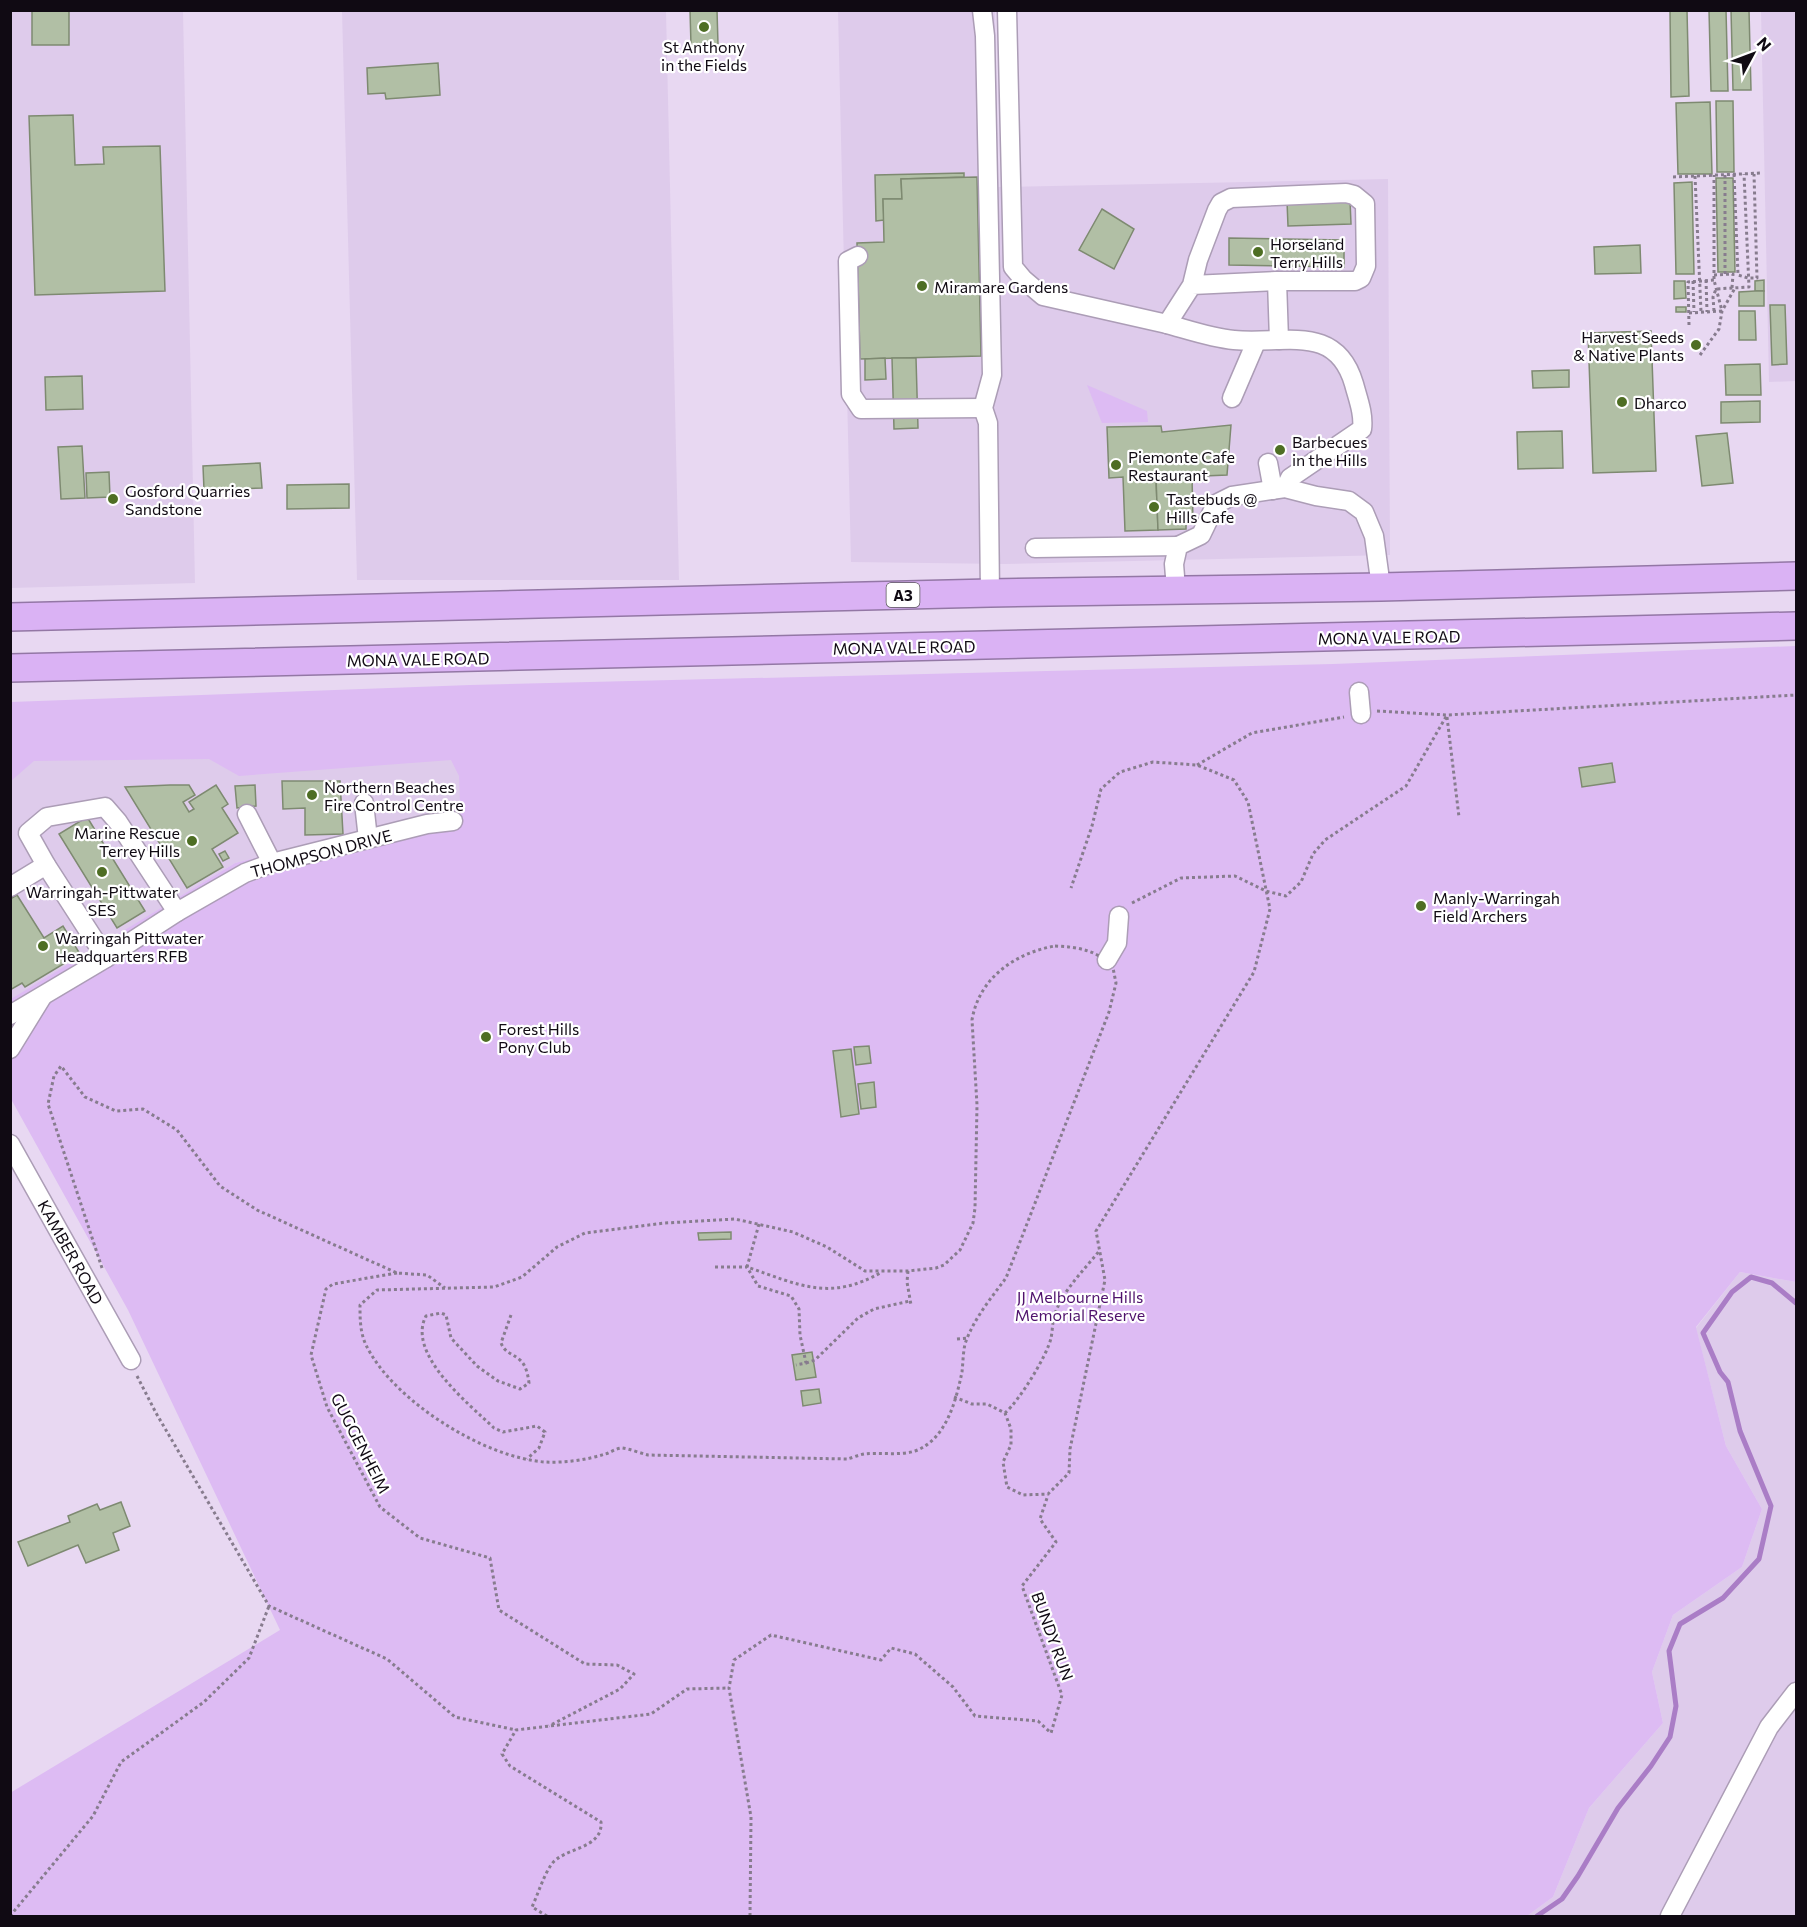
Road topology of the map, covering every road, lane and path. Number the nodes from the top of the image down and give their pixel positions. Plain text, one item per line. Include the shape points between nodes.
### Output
1 (1007, 10) edge
2 (982, 13) edge
3 (1762, 173) dead end
4 (1734, 174) junction
5 (1744, 174) junction
6 (1754, 174) junction
7 (1714, 175) junction
8 (1725, 175) junction
9 (1695, 176) junction
10 (1673, 177) dead end
11 (858, 256) dead end
12 (1725, 274) junction
13 (1714, 278) junction
14 (1748, 279) junction
15 (1277, 280) junction
16 (1700, 280) junction
17 (1706, 280) junction
18 (1693, 281) junction
19 (1192, 285) junction
20 (1733, 288) junction
21 (1716, 289) junction
22 (1714, 311) junction
23 (1722, 311) junction
24 (1701, 312) junction
25 (1707, 312) junction
26 (1689, 313) junction
27 (1694, 313) junction
28 (1167, 324) junction
29 (1689, 326) dead end
30 (1279, 340) junction
31 (1256, 342) junction
32 (1700, 355) dead end
33 (1232, 398) dead end
34 (983, 408) junction
35 (1268, 463) dead end
36 (1279, 489) junction
37 (1178, 546) junction
38 (1035, 548) dead end
39 (1797, 576) edge
40 (1381, 587) junction
41 (1176, 589) junction
42 (990, 593) junction
43 (10, 617) edge
44 (1797, 626) edge
45 (10, 668) edge
46 (1359, 692) dead end
47 (1797, 695) edge
48 (1361, 714) junction
49 (1447, 716) junction
50 (1197, 765) junction
51 (364, 802) dead end
52 (247, 814) dead end
53 (1459, 817) dead end
54 (453, 821) dead end
55 (368, 839) junction
56 (272, 863) junction
57 (46, 865) junction
58 (10, 887) edge
59 (1071, 888) dead end
60 (1266, 891) junction
61 (1121, 909) joint
62 (177, 912) junction
63 (106, 958) junction
64 (1107, 960) junction
65 (43, 996) junction
66 (10, 1015) edge
67 (10, 1049) edge
68 (10, 1144) edge
69 (759, 1224) junction
70 (1100, 1250) junction
71 (715, 1267) dead end
72 (747, 1267) junction
73 (884, 1271) junction
74 (908, 1271) junction
75 (103, 1272) dead end
76 (397, 1273) junction
77 (446, 1288) junction
78 (511, 1316) dead end
79 (968, 1338) junction
80 (957, 1339) dead end
81 (131, 1360) joint
82 (806, 1363) junction
83 (796, 1365) dead end
84 (954, 1397) junction
85 (1005, 1413) junction
86 (527, 1459) junction
87 (1048, 1494) junction
88 (269, 1606) junction
89 (729, 1688) junction
90 (1797, 1692) edge
91 (549, 1726) junction
92 (516, 1730) junction
93 (10, 1916) edge
94 (547, 1917) edge
95 (750, 1917) edge
96 (1670, 1917) edge

1 - 28 street via 1013,267 1042,296
2 - 34 street via 992,375
3 - 6 path
4 - 5 path
4 - 8 path
4 - 14 path via 1738,275
5 - 6 path
5 - 14 path
6 - 14 path via 1757,278
7 - 8 path
7 - 9 path
7 - 13 path
8 - 12 path
9 - 10 path
9 - 16 path
11 - 34 street via 848,261 851,394 861,409
12 - 13 path
12 - 20 path via 1733,274
13 - 17 path
13 - 21 path
14 - 20 path via 1749,287
15 - 19 street
15 - 19 street via 1349,282 1361,278 1366,266 1365,204 1346,193 1231,198 1217,210
15 - 30 street
16 - 17 path
16 - 18 path
16 - 24 path
17 - 25 path
18 - 26 path via 1688,282
18 - 27 path
19 - 28 street
20 - 21 path
20 - 23 path
21 - 22 path
21 - 23 path
22 - 23 path
22 - 25 path
23 - 32 path via 1719,329
24 - 25 path
24 - 27 path
26 - 27 path
26 - 29 path
28 - 31 street via 1227,340
30 - 31 street
30 - 36 street via 1311,341 1344,360 1363,421 1362,429
31 - 33 street
34 - 42 street via 988,423
35 - 36 street
36 - 37 street via 1232,496 1216,504 1201,535
36 - 40 street via 1349,501 1364,512 1374,536
37 - 38 street
37 - 41 street via 1174,564
39 - 40 highway, A3
40 - 41 highway, A3
41 - 42 highway, A3
42 - 43 highway, A3
44 - 45 highway, MONA VALE ROAD
46 - 48 street
47 - 49 path
48 - 49 path via 1381,710
48 - 50 path via 1252,733
49 - 53 path
49 - 60 path via 1406,786 1325,840 1313,854 1301,882 1286,896
50 - 59 path via 1153,762 1120,772 1101,789
50 - 60 path via 1234,780 1248,802
51 - 55 street
52 - 56 street
54 - 55 street, THOMPSON DRIVE
55 - 56 street, THOMPSON DRIVE
56 - 62 street, THOMPSON DRIVE via 245,873
57 - 58 street
57 - 62 street via 28,833 47,817 105,807
57 - 63 street
60 - 61 path via 1235,876 1181,878
60 - 70 path via 1270,909 1254,972 1096,1231
61 - 64 street via 1117,943
62 - 63 street, THOMPSON DRIVE
63 - 65 street, THOMPSON DRIVE
64 - 74 path via 1089,950 1046,948 1029,953 991,978 983,988 972,1020 977,1105 973,1223 960,1250 944,1265
64 - 79 path via 1116,982 1109,1012 1006,1278 989,1299
65 - 66 street, THOMPSON DRIVE
65 - 67 street, THOMPSON DRIVE
68 - 81 street, KAMBER ROAD
69 - 72 path
69 - 73 path via 793,1232 827,1247 865,1271
69 - 77 path via 735,1219 585,1233 557,1247 522,1277 494,1287
70 - 85 path via 1056,1311 1051,1340 1027,1385
70 - 87 path via 1105,1280 1070,1449 1069,1473
71 - 72 path
72 - 73 path via 810,1288 840,1289 863,1283
72 - 82 path via 758,1286 791,1296 799,1309
73 - 74 path
74 - 82 path via 906,1282 911,1303 874,1309 858,1318 815,1360
75 - 76 path via 48,1104 54,1076 61,1066 84,1097 116,1111 143,1109 177,1130 220,1186 257,1210
76 - 77 path via 427,1275
76 - 91 path, GUGGENHEIM via 333,1284 326,1289 312,1355 327,1407 380,1507 420,1538 490,1558 499,1610 585,1664 616,1665 634,1674 620,1689
77 - 86 path via 377,1290 360,1305 360,1328 366,1346 403,1391 442,1423 494,1450
78 - 86 path via 501,1343 504,1350 522,1361 527,1372 529,1383 520,1389 498,1381 477,1366 451,1338 446,1315 426,1316 422,1339 436,1369 494,1428 503,1432 537,1426 545,1432 538,1448
79 - 80 path
79 - 84 path
81 - 88 path via 156,1413
82 - 83 path
84 - 85 path via 972,1404 987,1404
84 - 86 path via 944,1427 935,1439 915,1451 847,1459 648,1455 619,1448 563,1461
85 - 87 path via 1011,1429 1011,1445 1003,1462 1006,1487 1023,1495
87 - 89 path, BUNDY RUN via 1040,1519 1056,1542 1022,1586 1062,1695 1051,1733 1038,1721 975,1716 953,1687 915,1654 891,1648 881,1660 771,1635 734,1660
88 - 92 path via 387,1659 455,1717
88 - 93 path via 249,1658 204,1702 121,1762 93,1816
89 - 91 path via 687,1689 651,1714
89 - 95 path via 751,1817
90 - 96 street via 1769,1727
91 - 92 path
92 - 94 path via 502,1754 510,1766 601,1822 602,1830 595,1840 552,1863 532,1907

